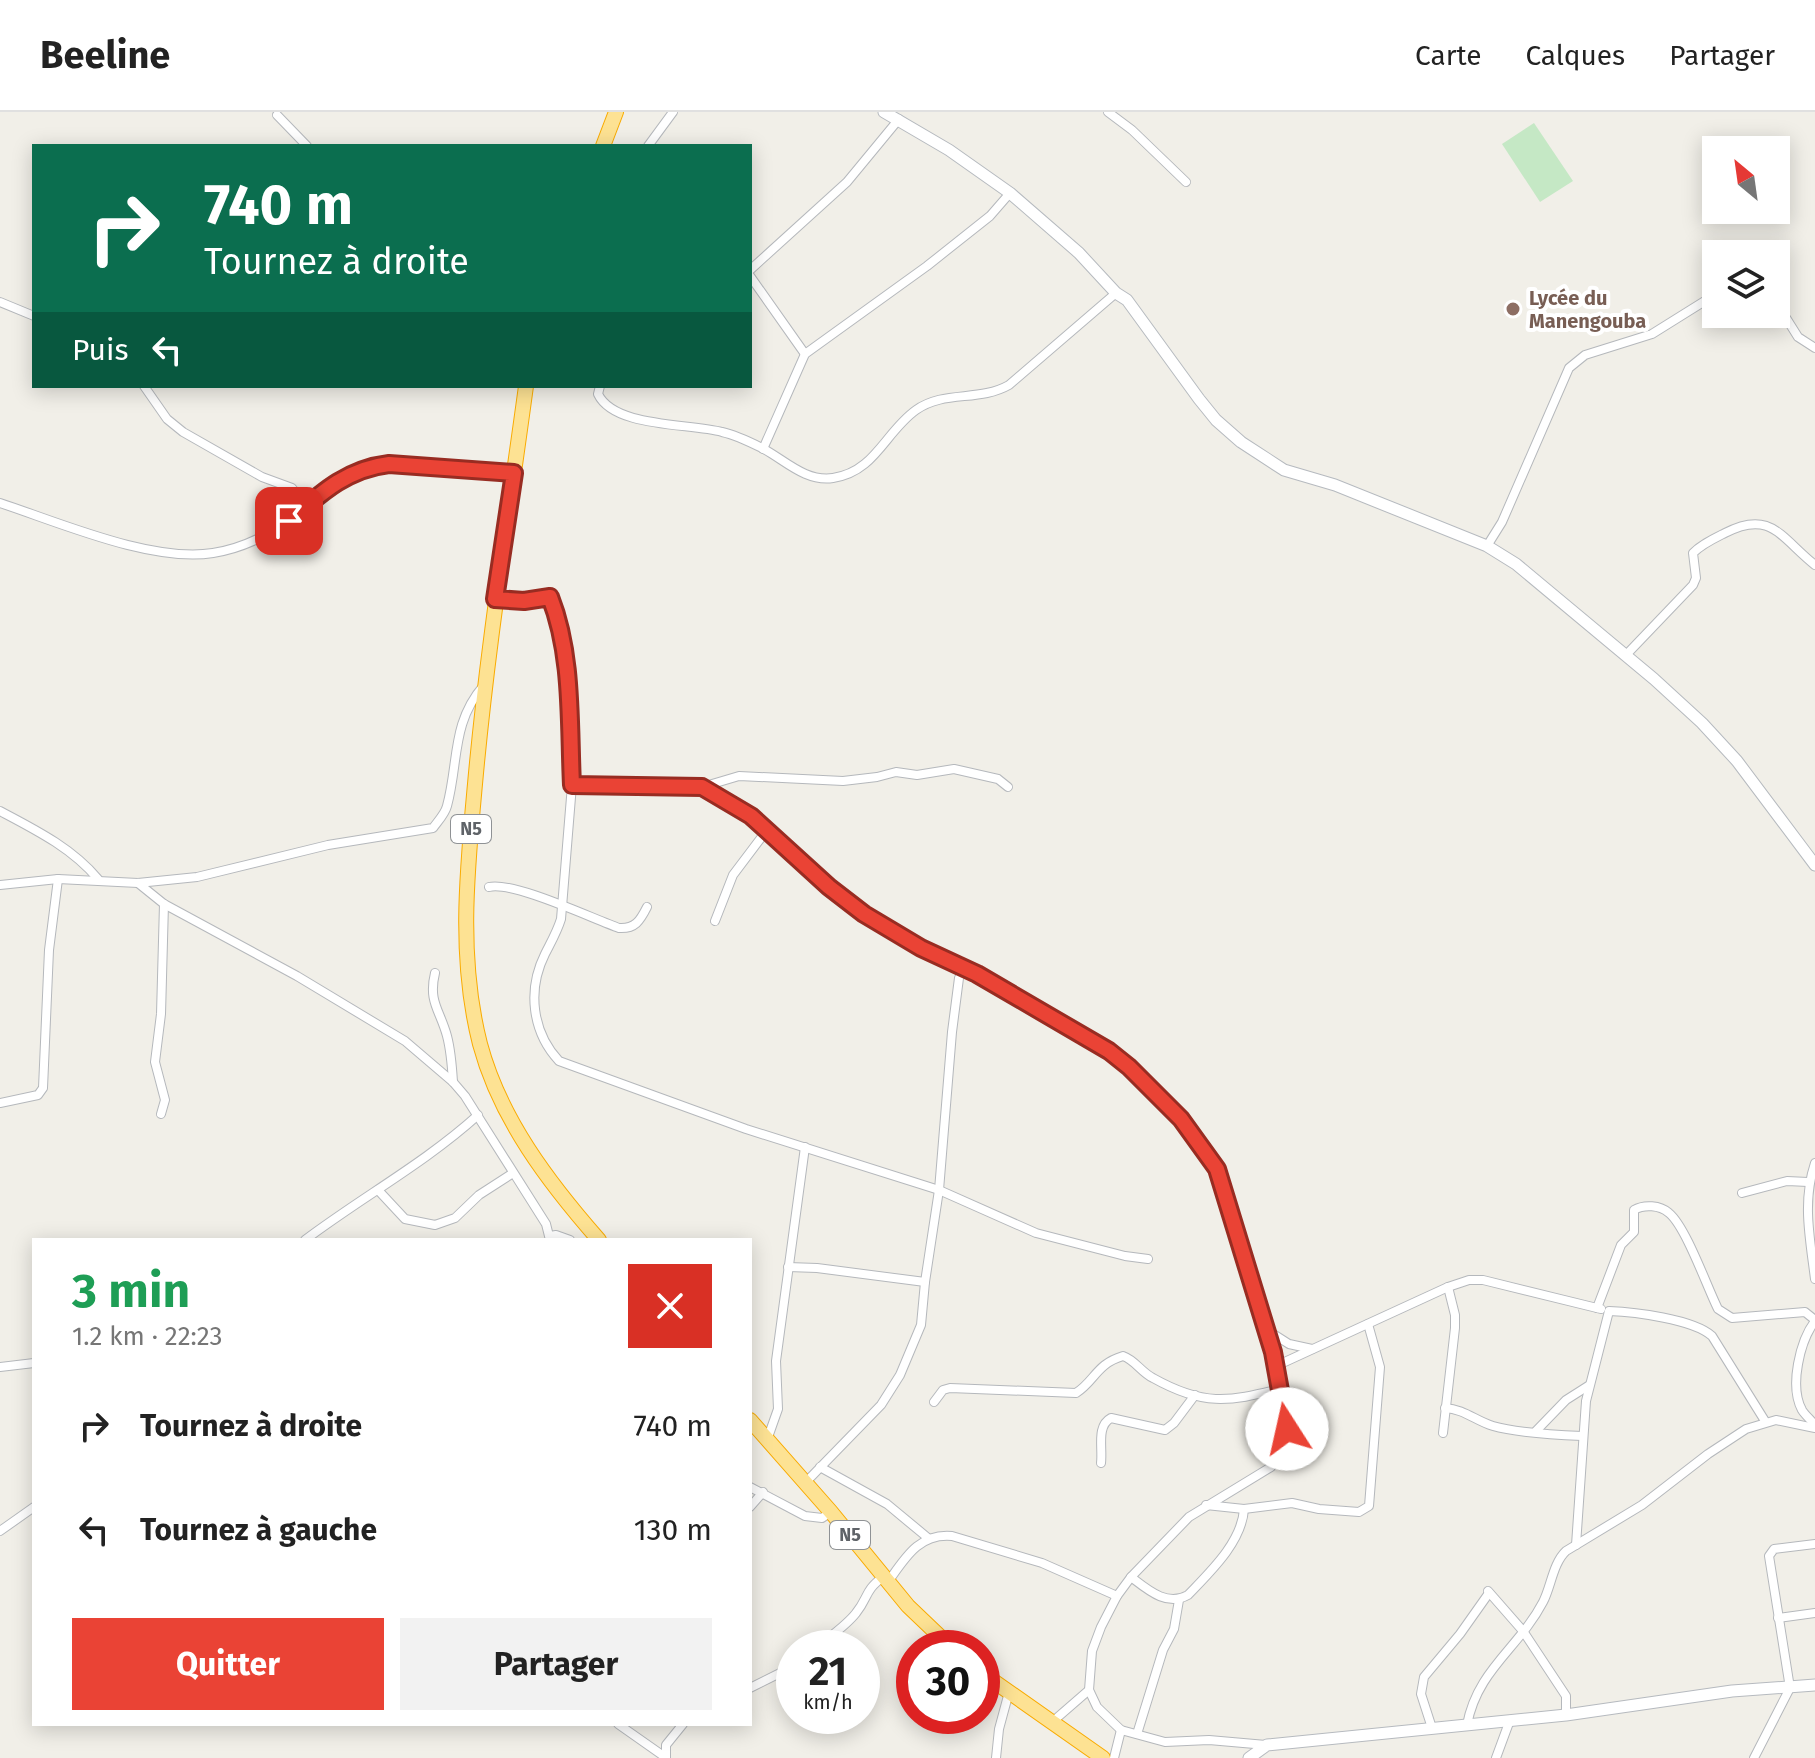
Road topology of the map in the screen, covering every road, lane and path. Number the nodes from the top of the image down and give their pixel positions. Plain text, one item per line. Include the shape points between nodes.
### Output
1 (616, 112) edge
2 (673, 112) edge
3 (884, 112) edge
4 (1108, 112) edge
5 (277, 115) dead end
6 (899, 119) junction
7 (305, 144) edge
8 (604, 144) edge
9 (649, 144) edge
10 (1186, 182) dead end
11 (1010, 193) junction
12 (752, 271) edge
13 (752, 276) edge
14 (1116, 293) junction
15 (0, 302) edge
16 (1702, 303) edge
17 (32, 315) edge
18 (1790, 324) edge
19 (1815, 348) edge
20 (805, 354) junction
21 (145, 388) edge
22 (526, 388) edge
23 (600, 388) edge
24 (763, 449) junction
25 (514, 473) junction
26 (0, 503) edge
27 (307, 507) junction
28 (1487, 546) junction
29 (1815, 565) edge
30 (495, 599) junction
31 (1626, 655) junction
32 (484, 685) junction
33 (572, 785) junction
34 (702, 787) junction
35 (1008, 787) dead end
36 (0, 811) edge
37 (767, 830) junction
38 (1815, 865) edge
39 (58, 879) junction
40 (98, 879) junction
41 (138, 883) junction
42 (0, 885) edge
43 (489, 887) dead end
44 (164, 904) junction
45 (562, 906) junction
46 (647, 907) dead end
47 (715, 921) dead end
48 (965, 968) junction
49 (435, 973) dead end
50 (453, 1082) junction
51 (0, 1103) edge
52 (161, 1114) dead end
53 (478, 1115) junction
54 (805, 1147) junction
55 (1815, 1163) edge
56 (513, 1173) junction
57 (1808, 1182) junction
58 (378, 1190) junction
59 (939, 1190) junction
60 (1742, 1193) dead end
61 (308, 1238) edge
62 (550, 1238) edge
63 (597, 1238) edge
64 (1148, 1259) dead end
65 (788, 1267) junction
66 (1815, 1279) edge
67 (925, 1282) junction
68 (1448, 1287) junction
69 (1597, 1308) junction
70 (1609, 1311) junction
71 (1815, 1320) edge
72 (1368, 1324) junction
73 (1266, 1329) junction
74 (1312, 1349) junction
75 (32, 1363) edge
76 (1276, 1366) junction
77 (0, 1367) edge
78 (1588, 1386) junction
79 (1280, 1389) junction
80 (1195, 1395) junction
81 (934, 1402) dead end
82 (1445, 1408) junction
83 (1765, 1421) junction
84 (752, 1422) edge
85 (1815, 1426) edge
86 (1536, 1431) junction
87 (1443, 1433) dead end
88 (1582, 1436) junction
89 (767, 1440) junction
90 (1101, 1463) dead end
91 (820, 1467) junction
92 (806, 1482) junction
93 (752, 1488) edge
94 (763, 1492) junction
95 (752, 1505) edge
96 (1206, 1505) junction
97 (32, 1508) edge
98 (1244, 1509) junction
99 (831, 1512) junction
100 (0, 1531) edge
101 (928, 1538) junction
102 (1815, 1544) edge
103 (1576, 1545) junction
104 (1131, 1577) junction
105 (886, 1579) junction
106 (1117, 1596) junction
107 (1179, 1600) junction
108 (1815, 1613) edge
109 (1778, 1618) junction
110 (836, 1630) edge
111 (933, 1630) edge
112 (1523, 1631) junction
113 (776, 1675) edge
114 (1815, 1685) edge
115 (1000, 1686) edge
116 (752, 1687) edge
117 (1790, 1688) junction
118 (1089, 1690) junction
119 (1009, 1692) junction
120 (1566, 1715) junction
121 (1510, 1720) junction
122 (1051, 1723) junction
123 (1467, 1725) junction
124 (621, 1726) edge
125 (681, 1726) edge
126 (1432, 1728) junction
127 (1121, 1730) junction
128 (1137, 1734) junction
129 (1267, 1745) junction
130 (666, 1758) edge
131 (996, 1758) edge
132 (1103, 1758) edge
133 (1114, 1758) edge
134 (1249, 1758) edge
135 (1496, 1758) edge
136 (1754, 1758) edge

1 - 8 highway
2 - 9 street
3 - 6 street
4 - 10 street
5 - 7 street
6 - 11 street
6 - 12 street via 847,182
11 - 14 street
11 - 20 street via 990,216 927,266
13 - 20 street
14 - 24 street via 998,391 948,397 915,411 858,471 833,478 806,476
14 - 28 street via 1127,300 1207,409 1241,442 1284,470
15 - 17 street
16 - 28 street via 1652,334 1585,355 1569,368
18 - 19 street
20 - 24 street
21 - 27 street via 183,432 292,488
22 - 25 highway, N5
23 - 24 street via 600,399 618,411 708,428
25 - 27 street via 369,466 326,488
25 - 30 highway, N5
26 - 27 street via 102,536 185,555 241,547
28 - 31 street
29 - 31 street via 1769,525 1751,523 1729,530 1693,553 1693,585
30 - 32 highway, N5
30 - 33 street via 550,597 567,678
31 - 38 street via 1737,761
32 - 41 street via 471,700 457,735 446,810 433,828 328,845 197,877
32 - 63 highway, N5 via 465,930 470,999 481,1047 509,1117 544,1172
33 - 34 street
33 - 45 street
34 - 35 street via 739,776 843,781 954,769 998,779
34 - 37 street
36 - 40 street via 77,856
37 - 47 street via 733,875
37 - 48 street via 864,914
39 - 40 street
39 - 42 street
39 - 51 street via 43,1088 38,1095
40 - 41 street
41 - 44 street
43 - 45 street via 515,889
44 - 50 street via 385,1026
44 - 52 street via 155,1062 165,1100
45 - 46 street via 628,929
45 - 54 street via 556,937 538,973 534,1007 548,1049 559,1061
48 - 59 street via 952,1032
48 - 73 street via 1109,1051 1181,1119 1217,1169
49 - 50 street via 432,997 446,1032
50 - 53 street
53 - 56 street
53 - 58 street
54 - 59 street
54 - 65 street
55 - 57 street
56 - 58 street via 455,1218 435,1225 405,1219
56 - 62 street
57 - 60 street via 1787,1181
57 - 66 street
58 - 61 street
59 - 64 street via 1036,1233
59 - 67 street
65 - 67 street
65 - 89 street via 776,1361 778,1409
67 - 91 street via 921,1325 900,1375 881,1405
68 - 69 street via 1483,1280
68 - 72 street
68 - 82 street via 1455,1328
69 - 70 street
69 - 71 street via 1621,1245 1634,1232 1634,1210 1643,1206 1663,1209 1677,1221 1724,1315 1805,1312
70 - 78 street
70 - 83 street via 1705,1329
71 - 85 street via 1797,1381 1801,1408
72 - 74 street
72 - 98 street via 1380,1367 1369,1506 1359,1512 1292,1503
73 - 74 street via 1289,1344
73 - 76 street
74 - 76 street
75 - 77 street
76 - 79 street
78 - 86 street
78 - 88 street
79 - 80 street via 1225,1400
79 - 96 street via 1287,1429 1280,1454 1271,1467
80 - 81 street via 1155,1380 1123,1356 1099,1369 1076,1393 950,1388
80 - 90 street via 1165,1430 1111,1418 1104,1422
82 - 86 street via 1492,1426
82 - 87 street
83 - 85 street
83 - 103 street via 1732,1437 1642,1505
84 - 89 highway, N5
86 - 88 street
88 - 103 street
89 - 92 highway, N5
91 - 92 street
91 - 101 street via 887,1504
92 - 99 highway, N5
93 - 94 street
94 - 95 street
94 - 99 street via 805,1516 822,1518
96 - 98 street
96 - 104 street
97 - 100 street
98 - 107 street via 1232,1542
99 - 105 highway, N5
101 - 105 street
101 - 106 street via 952,1536 988,1546
102 - 109 street via 1770,1551
103 - 112 street via 1559,1557 1538,1613
104 - 106 street
104 - 107 street via 1157,1596
105 - 110 street via 866,1592 857,1612
105 - 111 highway, N5
106 - 118 street via 1092,1651
107 - 128 street
108 - 109 street
109 - 117 street
112 - 120 street via 1566,1696
112 - 123 street via 1483,1681
112 - 126 street via 1488,1591 1424,1677 1421,1694
113 - 116 street
114 - 117 street
115 - 119 highway
117 - 120 street
117 - 136 street
118 - 122 street
118 - 127 street via 1097,1707
119 - 122 highway
119 - 131 street
120 - 121 street
121 - 123 street
121 - 135 street
122 - 132 highway
123 - 126 street
124 - 130 street
125 - 130 street via 666,1745
126 - 129 street
127 - 128 street
127 - 133 street
128 - 129 street via 1165,1742
129 - 134 street

